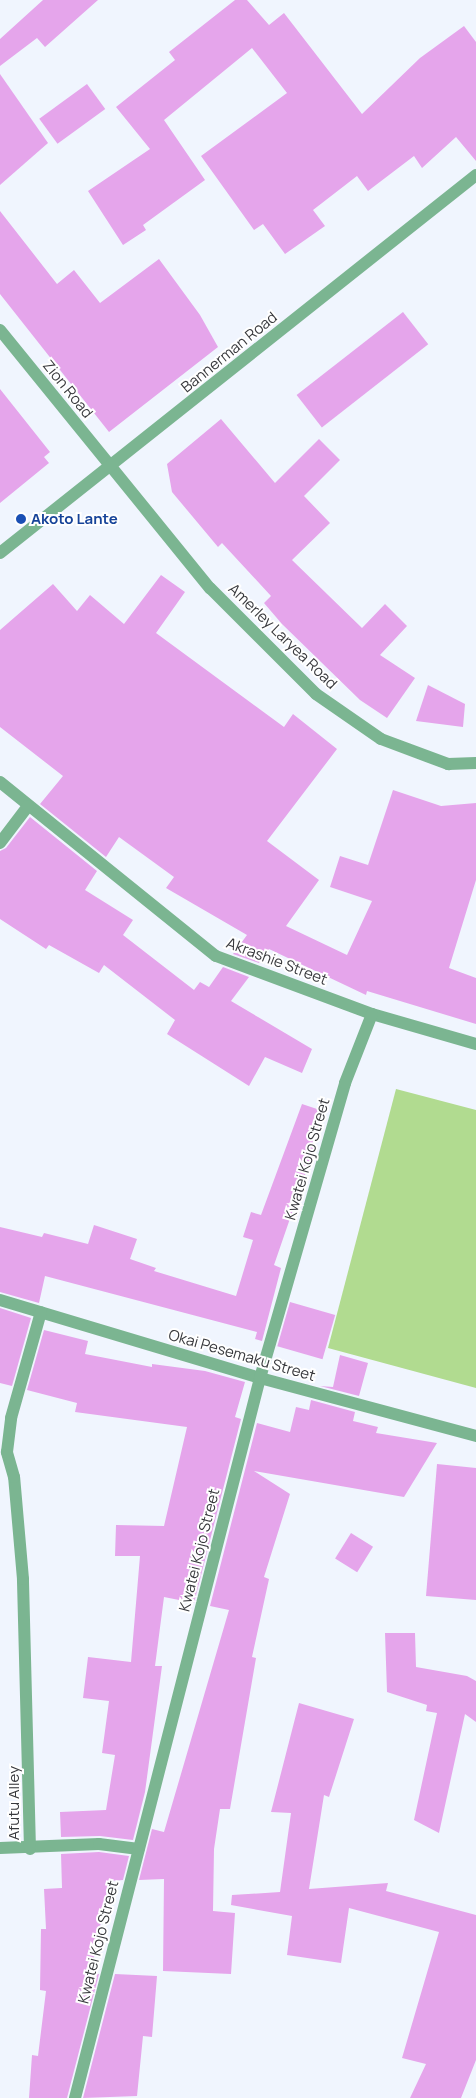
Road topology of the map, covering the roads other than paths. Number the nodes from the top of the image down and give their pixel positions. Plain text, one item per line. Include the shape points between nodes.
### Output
1 (476, 175) edge
2 (0, 330) edge
3 (110, 468) junction
4 (0, 553) edge
5 (476, 763) edge
6 (0, 782) edge
7 (28, 806) junction
8 (0, 844) edge
9 (372, 1014) junction
10 (476, 1044) edge
11 (0, 1300) edge
12 (41, 1312) junction
13 (260, 1378) junction
14 (476, 1436) edge
15 (0, 1848) edge
16 (30, 1849) junction
17 (139, 1849) junction
18 (75, 2098) edge

1 - 3 street, Bannerman Road
2 - 3 street, Zion Road
3 - 4 street, Bannerman Road
3 - 5 street, Amerley Laryea Road via 210,588 316,694 381,739 448,764
6 - 7 street, Akrashie Street
7 - 8 street
7 - 9 street, Akrashie Street via 216,956
9 - 10 street, Akrashie Street
9 - 13 street, Kwatei Kojo Street via 345,1083
11 - 12 street, Okai Pesemaku Street
12 - 13 street, Okai Pesemaku Street
12 - 16 street, Afutu Alley via 13,1408 8,1452 14,1477 23,1579
13 - 14 street, Okai Pesemaku Street
13 - 17 street, Kwatei Kojo Street
15 - 16 street
16 - 17 street via 99,1844
17 - 18 street, Kwatei Kojo Street

